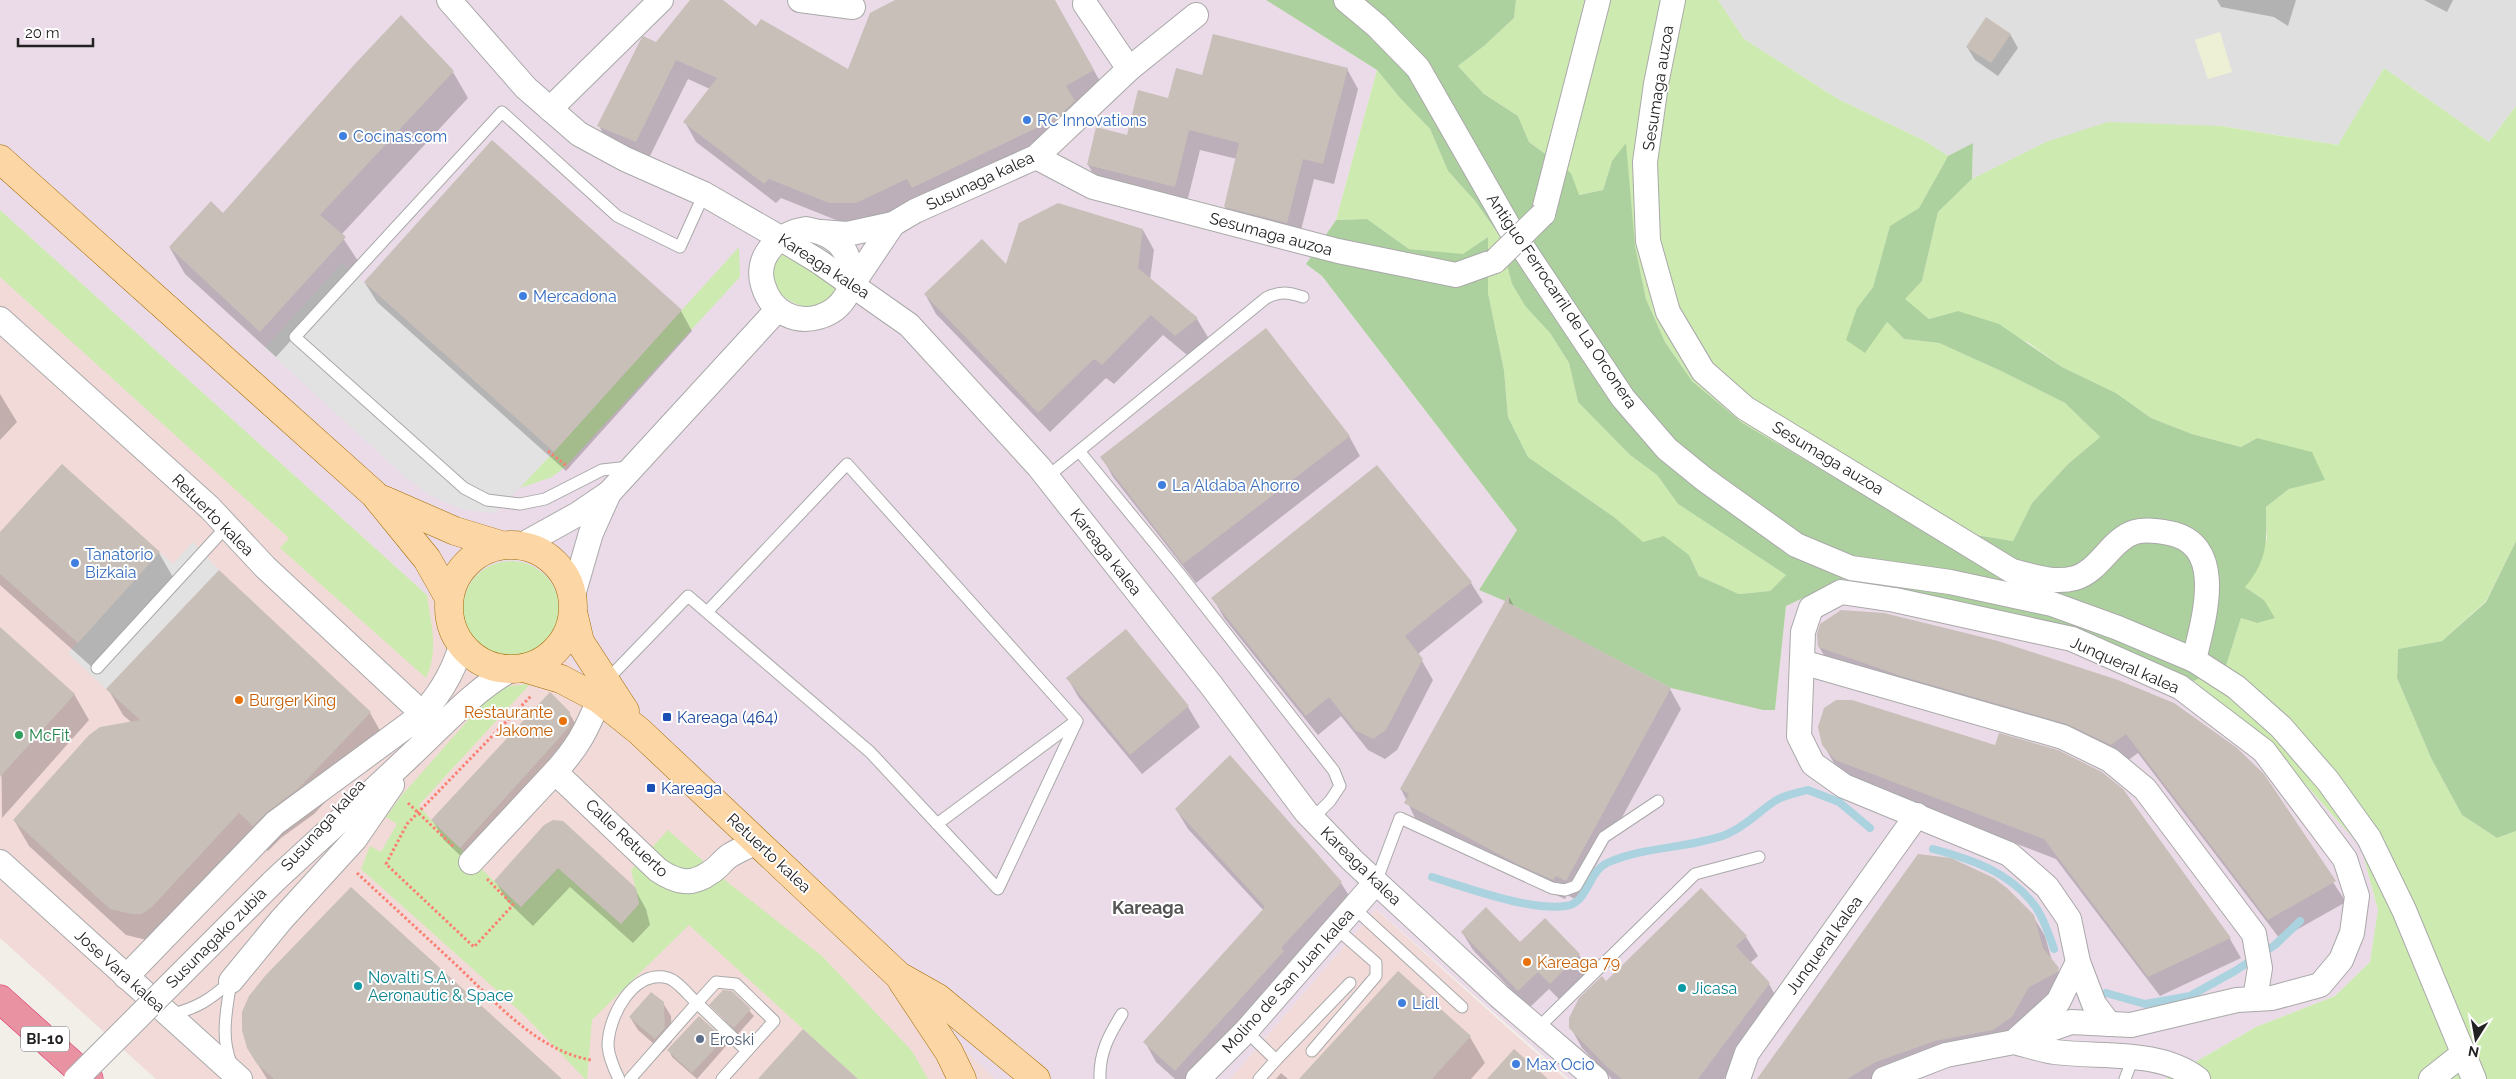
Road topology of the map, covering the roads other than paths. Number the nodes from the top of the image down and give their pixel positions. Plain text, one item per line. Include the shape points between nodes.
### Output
1 (449, 0) edge
2 (660, 0) edge
3 (800, 0) edge
4 (1346, 0) edge
5 (1598, 0) edge
6 (1673, 0) edge
7 (1085, 4) dead end
8 (853, 7) dead end
9 (1196, 15) dead end
10 (1129, 70) junction
11 (550, 109) junction
12 (1036, 156) junction
13 (0, 158) edge
14 (704, 194) junction
15 (892, 224) junction
16 (821, 232) junction
17 (780, 238) junction
18 (852, 285) junction
19 (1303, 297) dead end
20 (778, 310) junction
21 (0, 319) edge
22 (1079, 451) junction
23 (633, 467) junction
24 (1047, 477) junction
25 (609, 493) junction
26 (374, 494) junction
27 (227, 526) junction
28 (512, 545) junction
29 (2050, 580) junction
30 (449, 598) junction
31 (2052, 604) junction
32 (573, 606) junction
33 (707, 612) junction
34 (462, 643) junction
35 (2194, 660) junction
36 (1802, 662) junction
37 (97, 668) dead end
38 (518, 669) junction
39 (602, 691) junction
40 (423, 714) junction
41 (1077, 721) junction
42 (414, 753) junction
43 (555, 772) junction
44 (1658, 801) dead end
45 (1917, 815) junction
46 (1312, 819) junction
47 (937, 824) junction
48 (756, 842) junction
49 (1759, 857) dead end
50 (0, 862) edge
51 (471, 862) dead end
52 (272, 882) junction
53 (1376, 882) junction
54 (1354, 908) junction
55 (1336, 928) junction
56 (2078, 962) junction
57 (899, 976) junction
58 (126, 977) junction
59 (231, 981) junction
60 (1350, 983) dead end
61 (0, 999) edge
62 (2254, 999) junction
63 (697, 1003) junction
64 (1462, 1007) dead end
65 (1122, 1014) dead end
66 (168, 1015) junction
67 (2108, 1024) junction
68 (1537, 1029) junction
69 (1246, 1031) junction
70 (2014, 1042) junction
71 (747, 1050) junction
72 (1312, 1051) dead end
73 (2464, 1054) junction
74 (1276, 1060) junction
75 (2129, 1068) edge
76 (238, 1077) edge
77 (76, 1079) edge
78 (89, 1079) edge
79 (618, 1079) edge
80 (630, 1079) edge
81 (722, 1079) edge
82 (962, 1079) edge
83 (1036, 1079) edge
84 (1100, 1079) edge
85 (1198, 1079) edge
86 (1259, 1079) edge
87 (1596, 1079) edge
88 (1738, 1079) edge
89 (1884, 1079) edge
90 (2198, 1079) edge
91 (2431, 1079) edge
92 (2474, 1079) edge

1 - 11 street, Kareaga kalea via 526,88
2 - 11 street
3 - 8 street
4 - 31 street, Antiguo Ferrocarril de La Orconera via 1418,68 1509,227 1623,398 1667,449 1796,546 1851,568 1950,582
5 - 12 street, Sesumaga auzoa, bridge via 1543,214 1495,261 1456,275 1338,251 1093,187
6 - 29 street, Sesumaga auzoa via 1656,84 1646,162 1648,241 1668,312 1703,372 1746,408 2012,571
7 - 10 street
9 - 10 street, Susunaga kalea
10 - 12 street, Susunaga kalea
11 - 14 street, Kareaga kalea via 579,134 625,160
12 - 15 street, Susunaga kalea
13 - 26 main road
14 - 17 street, Kareaga kalea
14 - 23 lane via 680,246 616,216 502,112 295,337 464,488 487,500 520,504 545,499 602,470
15 - 16 street via 847,234
15 - 18 street
16 - 17 street via 796,230
16 - 18 street via 835,239 847,253
17 - 18 street, Kareaga kalea
17 - 20 street via 769,249 761,279 766,294
18 - 20 street via 834,310 819,318 790,317
18 - 24 street, Kareaga kalea via 909,325
19 - 22 lane via 1287,292 1266,298
20 - 23 street
21 - 27 street, Retuerto kalea
22 - 24 lane
22 - 46 lane via 1334,771 1340,786
23 - 25 street
24 - 46 street, Kareaga kalea
25 - 28 street via 578,514
25 - 32 street via 591,533
26 - 28 main road via 455,532
26 - 30 main road via 427,558
27 - 37 lane
27 - 40 street, Retuerto kalea via 265,567
28 - 30 main road via 484,550 467,562 454,580
28 - 32 main road via 540,551 557,563 566,576
29 - 31 street
29 - 35 street, Sesumaga auzoa via 2076,578 2135,532 2160,531 2180,535 2198,548 2208,575 2206,608
30 - 34 main road via 450,620
31 - 35 street, Antiguo Ferrocarril de La Orconera
32 - 38 main road via 567,636 556,650 545,660
32 - 39 main road, Retuerto kalea via 580,642
33 - 39 lane via 688,596
33 - 41 lane via 847,464
33 - 47 lane via 870,752
34 - 38 main road via 470,653 489,665
34 - 40 street, Susunaga kalea via 445,686
35 - 73 street, Antiguo Ferrocarril de La Orconera via 2236,687 2281,727 2328,781 2369,838 2404,910
36 - 45 street, Junqueral kalea via 1800,736 1813,764 1844,786
36 - 62 street via 2063,737 2110,760 2145,789 2254,934 2260,968
36 - 62 street, Junqueral kalea via 1803,632 1811,608 1841,592 1895,600 2072,640 2180,687 2264,751 2344,859 2357,896 2352,932 2341,960 2320,985 2272,998
38 - 39 main road, Retuerto kalea
38 - 42 street, Susunaga kalea via 496,678 457,710
39 - 43 street via 587,730 575,750
39 - 48 main road, Retuerto kalea via 639,731
40 - 52 street, Susunaga kalea
40 - 58 street, Susunaga kalea via 275,824
41 - 47 lane
41 - 47 lane via 998,889
42 - 52 street, Susunaga kalea
42 - 59 street, Susunaga kalea via 355,840 282,919
43 - 48 street, Calle Retuerto via 672,880 686,883 697,880 712,872 728,857
43 - 51 street
44 - 53 lane via 1604,837 1576,886 1565,890 1552,888 1400,818
45 - 56 street, Junqueral kalea via 2009,854 2047,887 2069,919
45 - 88 street, Junqueral kalea via 1747,1053
46 - 53 street, Kareaga kalea
48 - 57 main road, Retuerto kalea
49 - 68 lane via 1695,874
50 - 58 street, Jose Vara kalea
52 - 77 street, Susunagako zubia, bridge
53 - 54 street, Molino de San Juan kalea
53 - 68 street, Kareaga kalea
54 - 55 street, Molino de San Juan kalea
54 - 64 lane
55 - 69 street, Molino de San Juan kalea
55 - 72 lane via 1376,964 1376,976
56 - 67 street, Junqueral kalea via 2094,1004
56 - 70 street via 2058,1002
57 - 82 main road via 949,1052
57 - 83 main road via 938,998
58 - 66 street, Jose Vara kalea
59 - 66 lane via 211,999 193,1009
59 - 76 lane via 225,1048
60 - 74 lane
61 - 78 highway, BI-10
62 - 67 street, Junqueral kalea via 2237,1000 2131,1025
63 - 71 lane
63 - 71 lane via 716,982 736,984 774,1021
63 - 79 lane via 670,979 658,977 643,980 628,994 614,1017 608,1045
63 - 80 lane
65 - 84 lane via 1106,1040
66 - 76 street, Jose Vara kalea
67 - 70 street, Junqueral kalea via 2071,1022
68 - 87 street, Kareaga kalea
69 - 74 lane
69 - 85 street, Molino de San Juan kalea
70 - 75 street, Junqueral kalea
70 - 89 street, Junqueral kalea via 1946,1055
71 - 81 lane
73 - 91 street
73 - 92 street, Antiguo Ferrocarril de La Orconera
74 - 86 lane
75 - 90 street, Junqueral kalea via 2152,1059 2184,1068

